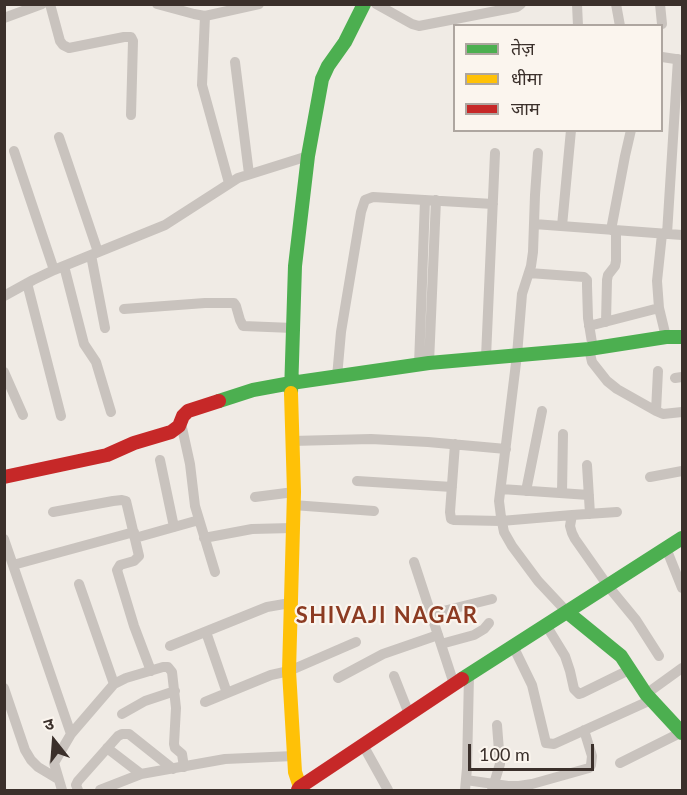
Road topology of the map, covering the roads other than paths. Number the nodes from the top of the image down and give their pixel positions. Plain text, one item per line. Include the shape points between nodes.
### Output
1 (42, 4) edge
2 (51, 4) edge
3 (157, 4) edge
4 (259, 4) edge
5 (364, 4) edge
6 (376, 4) edge
7 (521, 4) edge
8 (577, 4) edge
9 (616, 4) edge
10 (660, 4) edge
11 (205, 16) junction
12 (4, 18) edge
13 (578, 24) edge
14 (620, 24) edge
15 (662, 24) edge
16 (663, 57) edge
17 (680, 60) edge
18 (235, 62) dead end
19 (131, 115) dead end
20 (571, 132) edge
21 (631, 132) edge
22 (59, 137) dead end
23 (14, 151) dead end
24 (495, 153) dead end
25 (538, 153) dead end
26 (308, 156) junction
27 (677, 164) edge
28 (249, 174) junction
29 (229, 183) junction
30 (430, 200) junction
31 (493, 204) junction
32 (534, 224) junction
33 (562, 226) junction
34 (613, 230) junction
35 (665, 234) junction
36 (682, 235) edge
37 (95, 254) junction
38 (59, 268) junction
39 (529, 273) junction
40 (27, 283) junction
41 (6, 293) edge
42 (659, 308) junction
43 (124, 309) dead end
44 (606, 322) junction
45 (589, 326) junction
46 (105, 328) dead end
47 (293, 328) junction
48 (666, 337) junction
49 (682, 337) edge
50 (591, 349) junction
51 (517, 355) junction
52 (486, 357) junction
53 (424, 364) junction
54 (658, 371) dead end
55 (4, 372) edge
56 (337, 377) junction
57 (291, 383) junction
58 (542, 411) dead end
59 (656, 411) junction
60 (111, 412) dead end
61 (682, 412) edge
62 (23, 416) dead end
63 (61, 416) dead end
64 (181, 423) junction
65 (563, 434) dead end
66 (292, 441) junction
67 (455, 444) junction
68 (506, 449) junction
69 (160, 460) dead end
70 (587, 465) dead end
71 (682, 471) edge
72 (4, 477) edge
73 (650, 477) dead end
74 (357, 481) dead end
75 (452, 488) junction
76 (501, 489) junction
77 (526, 491) junction
78 (562, 493) junction
79 (589, 495) junction
80 (255, 497) dead end
81 (293, 499) junction
82 (374, 511) dead end
83 (53, 512) dead end
84 (617, 512) dead end
85 (572, 514) junction
86 (590, 514) junction
87 (199, 520) junction
88 (501, 521) junction
89 (174, 527) junction
90 (292, 528) junction
91 (135, 535) junction
92 (204, 538) junction
93 (682, 538) edge
94 (4, 539) edge
95 (666, 548) junction
96 (414, 562) dead end
97 (13, 565) junction
98 (215, 573) dead end
99 (79, 584) dead end
100 (608, 586) junction
101 (682, 588) edge
102 (492, 599) dead end
103 (290, 603) junction
104 (567, 612) junction
105 (431, 614) junction
106 (489, 623) dead end
107 (546, 625) junction
108 (206, 632) junction
109 (439, 640) junction
110 (356, 642) dead end
111 (170, 646) dead end
112 (513, 646) junction
113 (659, 656) dead end
114 (682, 668) edge
115 (631, 669) junction
116 (151, 671) junction
117 (289, 671) junction
118 (469, 675) junction
119 (394, 676) dead end
120 (338, 678) dead end
121 (114, 684) junction
122 (454, 684) junction
123 (4, 688) edge
124 (175, 691) junction
125 (227, 693) junction
126 (649, 697) junction
127 (205, 702) dead end
128 (122, 714) dead end
129 (410, 714) junction
130 (497, 725) dead end
131 (584, 730) junction
132 (682, 733) edge
133 (71, 734) junction
134 (363, 745) junction
135 (107, 748) junction
136 (294, 756) junction
137 (620, 763) dead end
138 (178, 768) junction
139 (141, 774) junction
140 (58, 778) junction
141 (465, 785) edge
142 (493, 787) edge
143 (299, 789) edge
144 (62, 790) edge
145 (78, 790) edge
146 (100, 790) edge
147 (388, 790) edge

1 - 12 street
2 - 19 street via 60,41 69,48 124,37 133,40
3 - 11 street
4 - 11 street
5 - 26 street via 322,79
6 - 7 street via 418,26
8 - 13 street
9 - 14 street
10 - 15 street
11 - 29 street via 202,85
16 - 17 street
17 - 27 street
18 - 28 street
20 - 33 street
21 - 34 street
22 - 37 street
23 - 38 street
24 - 31 street
25 - 32 street
26 - 28 street
26 - 47 street via 295,266
27 - 35 street
28 - 29 street
29 - 37 street via 165,225
30 - 31 street
30 - 53 street
30 - 56 street via 365,200 340,332
31 - 52 street
32 - 33 street
32 - 39 street
33 - 34 street
34 - 35 street
34 - 44 street via 616,261 607,280
35 - 36 street
35 - 42 street via 657,281
37 - 38 street
37 - 46 street
38 - 40 street
38 - 60 street
39 - 45 street via 584,277
39 - 51 street via 522,294
40 - 41 street
40 - 63 street
42 - 44 street
42 - 48 street
43 - 47 street via 234,303 243,326
44 - 45 street
45 - 50 street
47 - 57 street
48 - 49 street
48 - 50 street
50 - 51 street
50 - 59 street via 592,362 607,381
51 - 52 street
51 - 68 street
52 - 53 street
53 - 56 street
54 - 59 street
55 - 62 street
56 - 57 street
57 - 64 street via 194,408 185,413
57 - 66 street
58 - 77 street
59 - 61 street
64 - 72 street via 171,432 107,455
64 - 87 street
65 - 78 street
66 - 67 street via 371,439
66 - 81 street
67 - 68 street
67 - 75 street
68 - 76 street
69 - 89 street
70 - 79 street
71 - 73 street
74 - 75 street
75 - 88 street via 451,519
76 - 77 street
76 - 88 street
77 - 78 street
78 - 79 street
79 - 86 street
80 - 81 street
81 - 82 street
81 - 90 street
83 - 91 street via 126,501
84 - 86 street
85 - 86 street
85 - 88 street
85 - 100 street via 574,539
87 - 89 street
87 - 92 street
88 - 104 street via 512,546
89 - 91 street
90 - 92 street via 252,529
90 - 103 street
91 - 97 street
91 - 116 street via 139,556 117,570
92 - 98 street
93 - 95 street
94 - 97 street
95 - 100 street
95 - 101 street
96 - 105 street
97 - 133 street
99 - 121 street
100 - 104 street
100 - 113 street
102 - 105 street
103 - 108 street via 267,607
103 - 117 street
104 - 107 street
104 - 115 street via 614,648
105 - 109 street
106 - 109 street via 474,635
107 - 112 street
107 - 115 street via 565,656 579,694
108 - 111 street
108 - 125 street
109 - 120 street via 383,654
109 - 122 street
110 - 117 street
112 - 118 street
112 - 131 street via 532,685 546,743 554,744
114 - 126 street
115 - 126 street
116 - 121 street
116 - 124 street via 171,669
117 - 125 street
117 - 136 street
118 - 122 street
118 - 141 street
119 - 129 street
121 - 133 street
122 - 129 street
123 - 140 street via 31,760
124 - 128 street
124 - 138 street via 174,744 182,754
125 - 127 street
126 - 131 street
126 - 132 street
129 - 134 street
130 - 142 street via 500,764
131 - 142 street via 592,756 589,768 532,784
132 - 137 street
133 - 140 street via 54,763
134 - 143 street
134 - 147 street
135 - 138 street via 118,736 129,734
135 - 139 street
135 - 145 street via 78,781
136 - 138 street via 225,759
136 - 143 street
138 - 139 street
139 - 146 street
140 - 144 street
141 - 142 street

